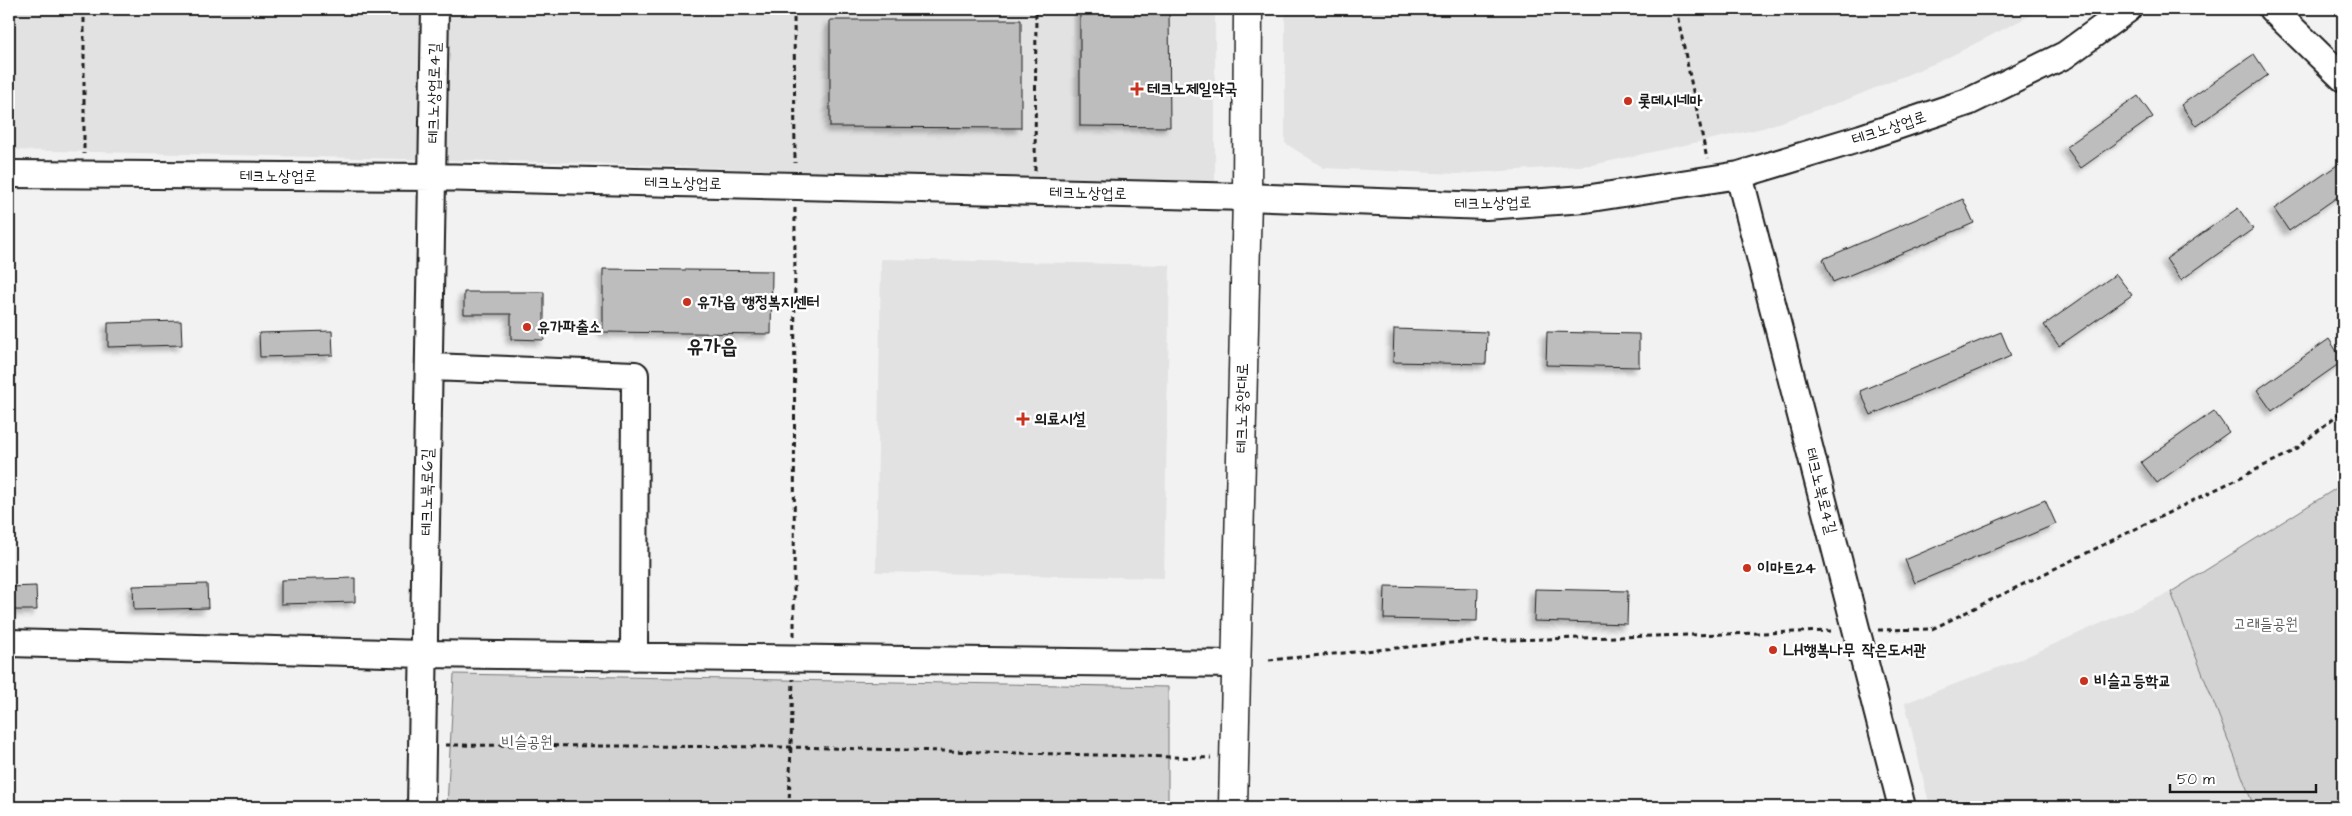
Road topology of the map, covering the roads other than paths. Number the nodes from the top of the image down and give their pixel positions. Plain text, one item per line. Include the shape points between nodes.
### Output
1 (435, 9) edge
2 (1248, 9) edge
3 (2128, 9) edge
4 (2272, 9) edge
5 (2343, 78) edge
6 (9, 174) edge
7 (1739, 175) junction
8 (434, 177) junction
9 (1247, 197) junction
10 (430, 367) junction
11 (9, 643) edge
12 (424, 654) junction
13 (634, 657) junction
14 (1236, 664) junction
15 (421, 807) edge
16 (1233, 807) edge
17 (1902, 807) edge

1 - 8 street, 테크노상업로4길
2 - 9 main road, 테크노중앙대로
3 - 7 street, 테크노상업로 via 2065,55 1968,102
4 - 5 street
6 - 8 street, 테크노상업로
7 - 9 street, 테크노상업로 via 1585,199 1486,206
7 - 17 street, 테크노북로4길
8 - 9 street, 테크노상업로
8 - 10 street, 테크노북로6길
9 - 14 main road, 테크노중앙대로
10 - 12 street, 테크노북로6길
10 - 13 street via 635,375
11 - 12 street
12 - 13 street
12 - 15 street, 테크노북로6길
13 - 14 street
14 - 16 main road, 테크노중앙대로

